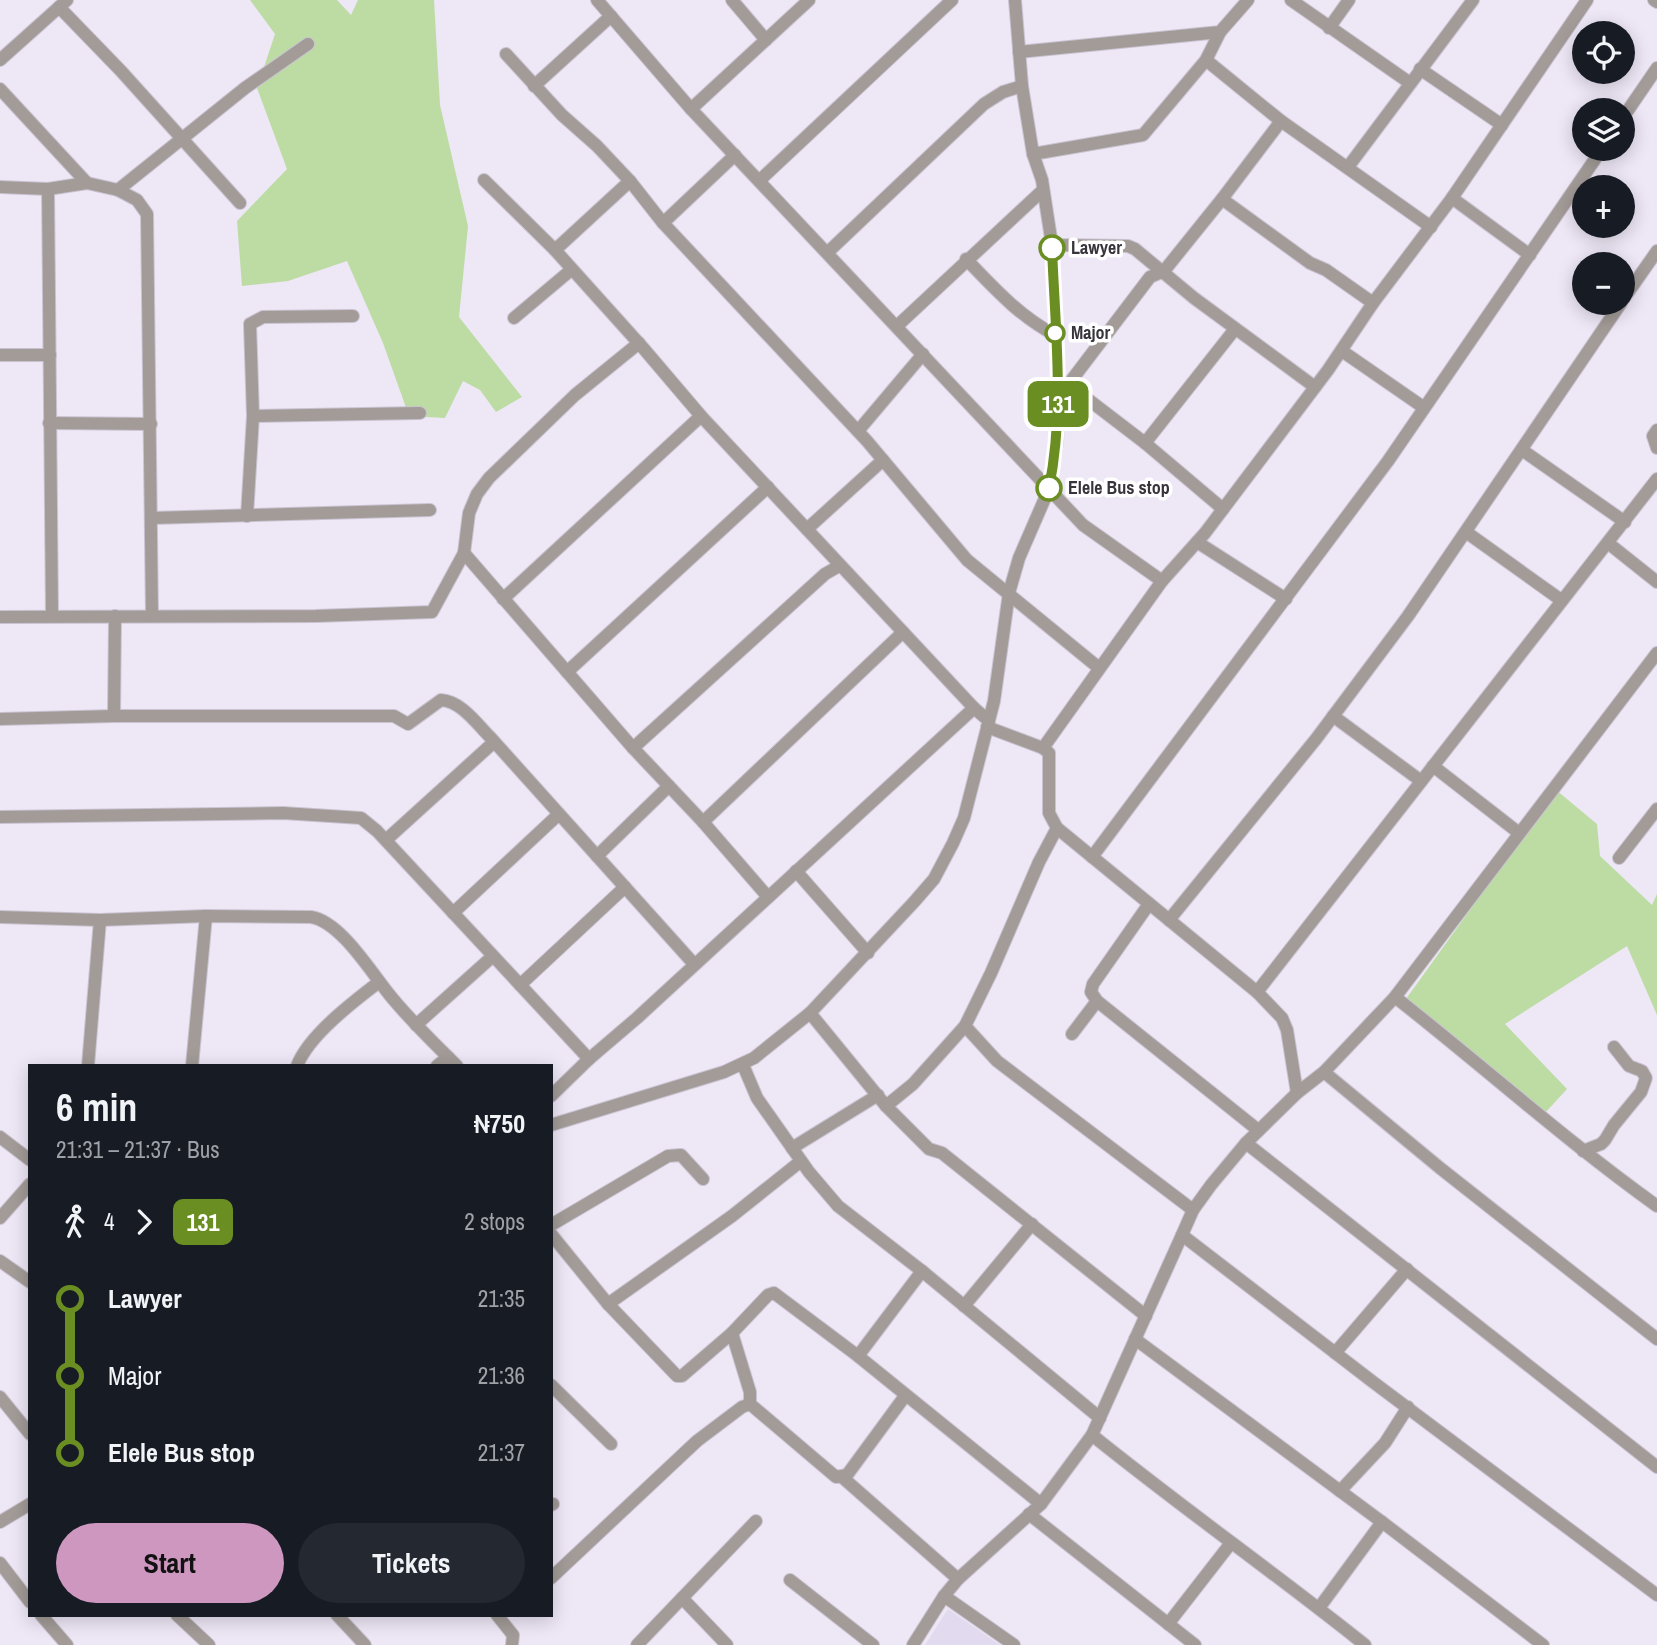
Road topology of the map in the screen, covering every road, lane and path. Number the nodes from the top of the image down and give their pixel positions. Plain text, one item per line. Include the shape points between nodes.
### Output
1 (597, 0) edge
2 (732, 0) edge
3 (809, 0) edge
4 (953, 0) edge
5 (1015, 0) edge
6 (1248, 0) edge
7 (1291, 0) edge
8 (1349, 0) edge
9 (1472, 0) edge
10 (1587, 0) edge
11 (63, 4) edge
12 (611, 16) junction
13 (1329, 28) junction
14 (1220, 32) junction
15 (766, 40) junction
16 (308, 44) dead end
17 (1019, 52) junction
18 (506, 54) dead end
19 (0, 60) edge
20 (1206, 60) junction
21 (1420, 69) junction
22 (1656, 72) edge
23 (1410, 83) junction
24 (534, 86) junction
25 (1022, 86) junction
26 (0, 89) edge
27 (1635, 101) edge
28 (691, 109) junction
29 (1281, 121) junction
30 (1502, 125) junction
31 (181, 138) junction
32 (1033, 154) junction
33 (735, 155) junction
34 (1594, 161) edge
35 (1348, 167) junction
36 (484, 180) dead end
37 (760, 180) junction
38 (630, 181) junction
39 (87, 183) junction
40 (0, 187) edge
41 (48, 189) junction
42 (118, 190) junction
43 (1043, 190) junction
44 (1452, 198) junction
45 (1222, 199) junction
46 (240, 203) dead end
47 (663, 223) junction
48 (1431, 227) junction
49 (1052, 245) junction
50 (555, 250) junction
51 (828, 252) junction
52 (1530, 255) junction
53 (1656, 255) edge
54 (966, 259) junction
55 (571, 270) junction
56 (1164, 271) junction
57 (1635, 284) edge
58 (1373, 303) junction
59 (1613, 315) edge
60 (353, 316) dead end
61 (514, 318) dead end
62 (897, 326) junction
63 (1235, 329) junction
64 (1055, 335) junction
65 (639, 343) junction
66 (1342, 351) junction
67 (923, 354) junction
68 (0, 355) edge
69 (50, 355) junction
70 (1068, 384) junction
71 (1315, 387) junction
72 (1058, 398) junction
73 (1423, 407) junction
74 (421, 413) dead end
75 (253, 416) junction
76 (701, 416) junction
77 (50, 423) junction
78 (151, 424) junction
79 (1657, 430) edge
80 (858, 431) junction
81 (1145, 443) junction
82 (1657, 448) edge
83 (1522, 450) junction
84 (883, 460) junction
85 (1657, 479) edge
86 (768, 487) junction
87 (1049, 489) junction
88 (1223, 509) junction
89 (430, 510) dead end
90 (247, 516) junction
91 (152, 518) junction
92 (1625, 522) junction
93 (807, 529) junction
94 (1466, 532) junction
95 (1197, 542) junction
96 (1608, 543) junction
97 (464, 553) junction
98 (835, 561) junction
99 (1162, 580) junction
100 (1657, 582) edge
101 (1009, 593) junction
102 (503, 599) junction
103 (1286, 599) junction
104 (1561, 600) junction
105 (52, 616) junction
106 (115, 616) junction
107 (152, 616) junction
108 (0, 617) edge
109 (903, 632) junction
110 (1657, 653) edge
111 (1099, 668) junction
112 (567, 672) junction
113 (974, 708) junction
114 (114, 716) junction
115 (1334, 716) junction
116 (0, 719) edge
117 (988, 724) junction
118 (494, 742) junction
119 (633, 748) junction
120 (1042, 748) junction
121 (1433, 766) junction
122 (1421, 781) junction
123 (669, 786) junction
124 (1657, 809) edge
125 (559, 814) junction
126 (0, 817) edge
127 (702, 822) junction
128 (1057, 828) junction
129 (1519, 833) junction
130 (386, 840) junction
131 (597, 856) junction
132 (1091, 857) junction
133 (1619, 858) dead end
134 (796, 871) junction
135 (625, 887) junction
136 (768, 897) junction
137 (1149, 904) junction
138 (453, 913) junction
139 (206, 916) junction
140 (0, 917) edge
141 (100, 919) junction
142 (1169, 920) junction
143 (868, 953) junction
144 (493, 956) junction
145 (694, 964) junction
146 (379, 982) junction
147 (520, 985) junction
148 (1257, 992) junction
149 (1395, 997) junction
150 (1097, 1001) junction
151 (810, 1013) junction
152 (416, 1025) junction
153 (965, 1026) junction
154 (1072, 1034) dead end
155 (1614, 1046) dead end
156 (589, 1059) junction
157 (452, 1061) edge
158 (88, 1064) edge
159 (192, 1064) edge
160 (298, 1064) edge
161 (743, 1065) junction
162 (1324, 1072) junction
163 (1297, 1093) junction
164 (553, 1094) edge
165 (882, 1100) junction
166 (553, 1124) edge
167 (1258, 1129) junction
168 (0, 1137) edge
169 (1246, 1143) junction
170 (792, 1148) junction
171 (1583, 1151) junction
172 (28, 1158) edge
173 (802, 1161) junction
174 (703, 1179) dead end
175 (28, 1186) edge
176 (1657, 1206) edge
177 (1194, 1210) junction
178 (0, 1219) edge
179 (553, 1224) edge
180 (1032, 1224) junction
181 (1182, 1235) junction
182 (553, 1236) edge
183 (0, 1261) edge
184 (1407, 1269) junction
185 (922, 1272) junction
186 (28, 1281) edge
187 (608, 1304) junction
188 (964, 1306) junction
189 (1146, 1316) junction
190 (732, 1333) junction
191 (1135, 1339) junction
192 (1657, 1339) edge
193 (1335, 1353) junction
194 (858, 1356) junction
195 (553, 1387) edge
196 (905, 1396) junction
197 (0, 1397) edge
198 (750, 1404) junction
199 (1408, 1408) junction
200 (1100, 1418) junction
201 (28, 1432) edge
202 (1091, 1435) junction
203 (611, 1444) dead end
204 (1657, 1467) edge
205 (842, 1478) junction
206 (1340, 1491) junction
207 (1041, 1504) junction
208 (28, 1505) edge
209 (1029, 1514) junction
210 (756, 1521) dead end
211 (0, 1522) edge
212 (1382, 1522) junction
213 (1231, 1543) junction
214 (0, 1563) edge
215 (553, 1576) edge
216 (958, 1579) junction
217 (790, 1580) dead end
218 (1657, 1595) edge
219 (944, 1596) junction
220 (682, 1598) junction
221 (28, 1599) edge
222 (1319, 1608) junction
223 (43, 1617) edge
224 (179, 1617) edge
225 (339, 1617) edge
226 (504, 1618) edge
227 (1168, 1624) junction
228 (1187, 1643) edge
229 (68, 1645) edge
230 (209, 1645) edge
231 (365, 1645) edge
232 (512, 1645) edge
233 (637, 1645) edge
234 (727, 1645) edge
235 (873, 1645) edge
236 (913, 1645) edge
237 (1014, 1645) edge
238 (1365, 1645) edge
239 (1542, 1645) edge

1 - 12 street
2 - 15 street
3 - 15 street
4 - 37 street
5 - 17 street
6 - 14 street
7 - 13 street
8 - 13 street
9 - 21 street
10 - 30 street
11 - 19 street
11 - 31 street
12 - 24 street
12 - 28 street
13 - 23 street
14 - 17 street
14 - 20 street
15 - 28 street
16 - 31 street
17 - 25 street
18 - 24 street
20 - 29 street
20 - 32 street via 1143,135
21 - 23 street
21 - 30 street
22 - 27 street
23 - 35 street
24 - 38 street
25 - 32 street
25 - 51 street via 984,104
26 - 39 street
28 - 33 street
29 - 35 street
29 - 45 street
30 - 44 street
31 - 42 street
31 - 46 street
32 - 43 street
33 - 37 street
33 - 47 street
34 - 52 street
35 - 48 street
36 - 50 street
37 - 51 street
38 - 47 street
38 - 50 street
39 - 41 street
39 - 42 street
40 - 41 street
41 - 69 street
42 - 78 street via 137,200 147,214
43 - 49 street
43 - 54 street
44 - 48 street
44 - 52 street
45 - 56 street
45 - 58 street
47 - 80 street
48 - 58 street
49 - 56 street via 1128,246
49 - 64 street
50 - 55 street
51 - 62 street
52 - 73 street
53 - 57 street
54 - 62 street
54 - 64 street via 1016,310
55 - 61 street
55 - 65 street
56 - 63 street
56 - 70 street via 1150,277
58 - 66 street
59 - 83 street
60 - 75 street via 253,320 249,329
62 - 67 street
63 - 71 street
63 - 81 street
64 - 72 street
65 - 76 street
65 - 97 street via 575,395 489,478 469,513
66 - 71 street
66 - 73 street
67 - 80 street
67 - 87 street
68 - 69 street
69 - 77 street
70 - 72 street
70 - 81 street
71 - 88 street
72 - 87 street
73 - 103 street
74 - 75 street
75 - 90 street
76 - 86 street
76 - 102 street
77 - 78 street
77 - 105 street
78 - 91 street
79 - 82 street via 1653,436
80 - 84 street
81 - 88 street
83 - 92 street
83 - 94 street
84 - 93 street
84 - 101 street via 967,560
85 - 92 street
86 - 93 street
86 - 112 street
87 - 99 street via 1083,525
87 - 101 street
88 - 95 street
89 - 90 street
90 - 91 street
91 - 107 street
92 - 96 street
93 - 98 street
94 - 104 street
94 - 115 street
95 - 99 street
95 - 103 street
96 - 100 street
96 - 104 street
97 - 102 street
97 - 107 street via 432,612
98 - 109 street
98 - 119 street
99 - 111 street
101 - 111 street
101 - 117 street
102 - 112 street
103 - 132 street
104 - 121 street
105 - 106 street
105 - 108 street
106 - 107 street
106 - 114 street
109 - 113 street
109 - 127 street
110 - 129 street
111 - 120 street
112 - 119 street
113 - 117 street
113 - 134 street
114 - 116 street
114 - 118 street via 394,716 408,723 445,700 464,710
115 - 122 street
115 - 142 street
117 - 120 street
117 - 143 street via 964,818 942,865
118 - 125 street
118 - 130 street
119 - 123 street
120 - 128 street via 1049,753 1049,813
121 - 122 street
121 - 129 street
122 - 148 street
123 - 127 street
123 - 131 street
124 - 133 street
125 - 131 street
125 - 138 street
126 - 130 street via 283,813 361,818
127 - 136 street
128 - 132 street
128 - 153 street
129 - 149 street
130 - 138 street
131 - 135 street
132 - 137 street
134 - 136 street
134 - 143 street
135 - 145 street
135 - 147 street
136 - 145 street
137 - 142 street
137 - 150 street via 1091,988
138 - 144 street
139 - 141 street
139 - 146 street via 320,919 357,953
139 - 159 street
140 - 141 street
141 - 158 street
142 - 148 street
143 - 151 street
144 - 147 street
144 - 152 street
145 - 156 street
146 - 152 street
146 - 160 street via 344,1009
147 - 156 street
148 - 163 street via 1282,1018 1287,1030
149 - 162 street
149 - 171 street
150 - 154 street
150 - 167 street
151 - 161 street
151 - 165 street
152 - 157 street
153 - 165 street via 912,1084
153 - 177 street via 997,1061
155 - 171 street via 1629,1066 1646,1078 1641,1092 1605,1140
156 - 164 street
161 - 166 street
161 - 170 street via 757,1098
162 - 163 street
162 - 192 street
163 - 167 street
165 - 170 street
165 - 180 street via 929,1149 942,1153
167 - 169 street
168 - 172 street
169 - 177 street
169 - 184 street
170 - 173 street
171 - 176 street
173 - 185 street via 838,1206
173 - 187 street
174 - 179 street via 681,1155 668,1156
175 - 178 street
177 - 181 street
180 - 188 street
180 - 189 street
181 - 189 street
181 - 193 street
182 - 187 street
183 - 186 street
184 - 193 street
184 - 204 street
185 - 188 street
185 - 194 street
187 - 190 street via 677,1376
188 - 200 street
189 - 191 street
190 - 194 street via 775,1293
190 - 198 street
191 - 200 street
191 - 206 street
193 - 199 street
194 - 196 street
195 - 203 street
196 - 205 street
196 - 207 street
197 - 201 street
198 - 205 street
198 - 215 street via 697,1441
199 - 206 street via 1385,1443
199 - 218 street
200 - 202 street
202 - 207 street
202 - 213 street
205 - 216 street
206 - 212 street
207 - 209 street
208 - 211 street
209 - 216 street
209 - 227 street
210 - 220 street
212 - 222 street
212 - 239 street
213 - 222 street
213 - 227 street
214 - 221 street
216 - 219 street
217 - 235 street
219 - 236 street
219 - 237 street
220 - 233 street
220 - 234 street
222 - 238 street
223 - 229 street
224 - 230 street
225 - 231 street
226 - 232 street via 513,1635
227 - 228 street

